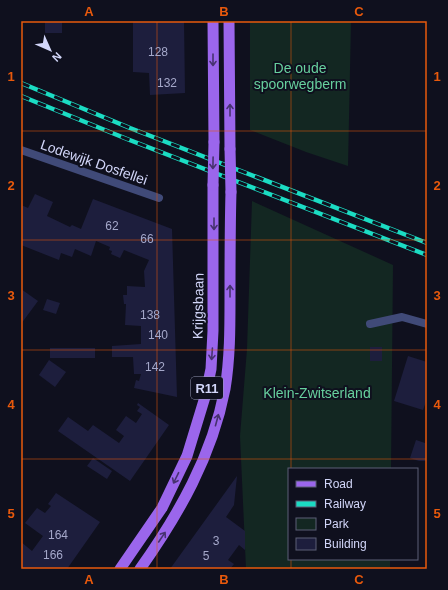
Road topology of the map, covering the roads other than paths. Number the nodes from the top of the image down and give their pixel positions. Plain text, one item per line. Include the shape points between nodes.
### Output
1 (213, 21) edge
2 (229, 21) edge
3 (21, 150) edge
4 (159, 198) dead end
5 (370, 324) dead end
6 (427, 324) edge
7 (120, 569) edge
8 (140, 569) edge

1 -> 7 main road, Krijgsbaan / R11, bridge via 214,331 211,369 187,456 162,508
8 -> 2 main road, R11, bridge via 173,521 190,490 204,459 225,389 230,334
3 - 4 street, Lodewijk Dosfellei
5 - 6 street via 402,317

